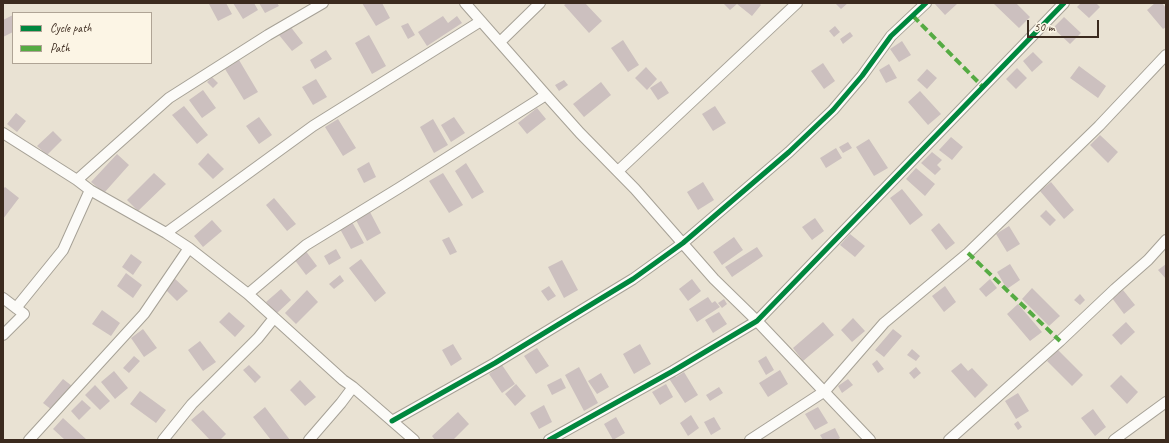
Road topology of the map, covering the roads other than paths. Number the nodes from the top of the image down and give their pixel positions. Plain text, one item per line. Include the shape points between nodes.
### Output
1 (324, 3) edge
2 (465, 3) edge
3 (540, 3) edge
4 (797, 3) edge
5 (926, 3) edge
6 (1064, 3) edge
7 (481, 21) junction
8 (500, 42) junction
9 (1166, 55) edge
10 (546, 95) junction
11 (3, 133) edge
12 (618, 172) junction
13 (77, 180) junction
14 (90, 190) junction
15 (166, 233) junction
16 (1166, 240) edge
17 (683, 243) junction
18 (189, 248) junction
19 (248, 294) junction
20 (3, 298) edge
21 (16, 308) junction
22 (274, 318) junction
23 (757, 321) junction
24 (3, 335) edge
25 (353, 387) junction
26 (825, 391) junction
27 (1166, 402) edge
28 (392, 422) junction
29 (29, 440) edge
30 (163, 440) edge
31 (308, 440) edge
32 (414, 440) edge
33 (549, 440) edge
34 (750, 440) edge
35 (870, 440) edge
36 (949, 440) edge
37 (1114, 440) edge

1 - 13 street via 169,98
2 - 7 street
3 - 8 street
4 - 12 street
5 - 17 street via 890,36 862,76 833,110 789,152
6 - 23 street
7 - 8 street
7 - 15 street via 313,126
8 - 10 street
9 - 26 street via 1099,126 968,253 884,323
10 - 12 street
10 - 19 street via 306,245
11 - 13 street
12 - 17 street
13 - 14 street
14 - 15 street
14 - 21 street via 63,250
15 - 18 street
16 - 36 street via 1060,342
17 - 23 street via 714,279
17 - 28 street via 633,279
18 - 19 street
18 - 29 street via 144,314
19 - 22 street
20 - 21 street
21 - 24 street via 24,314
22 - 25 street
22 - 30 street via 258,338 192,404
23 - 26 street
23 - 33 street
25 - 28 street
25 - 31 street
26 - 34 street
26 - 35 street
27 - 37 street
28 - 32 street

